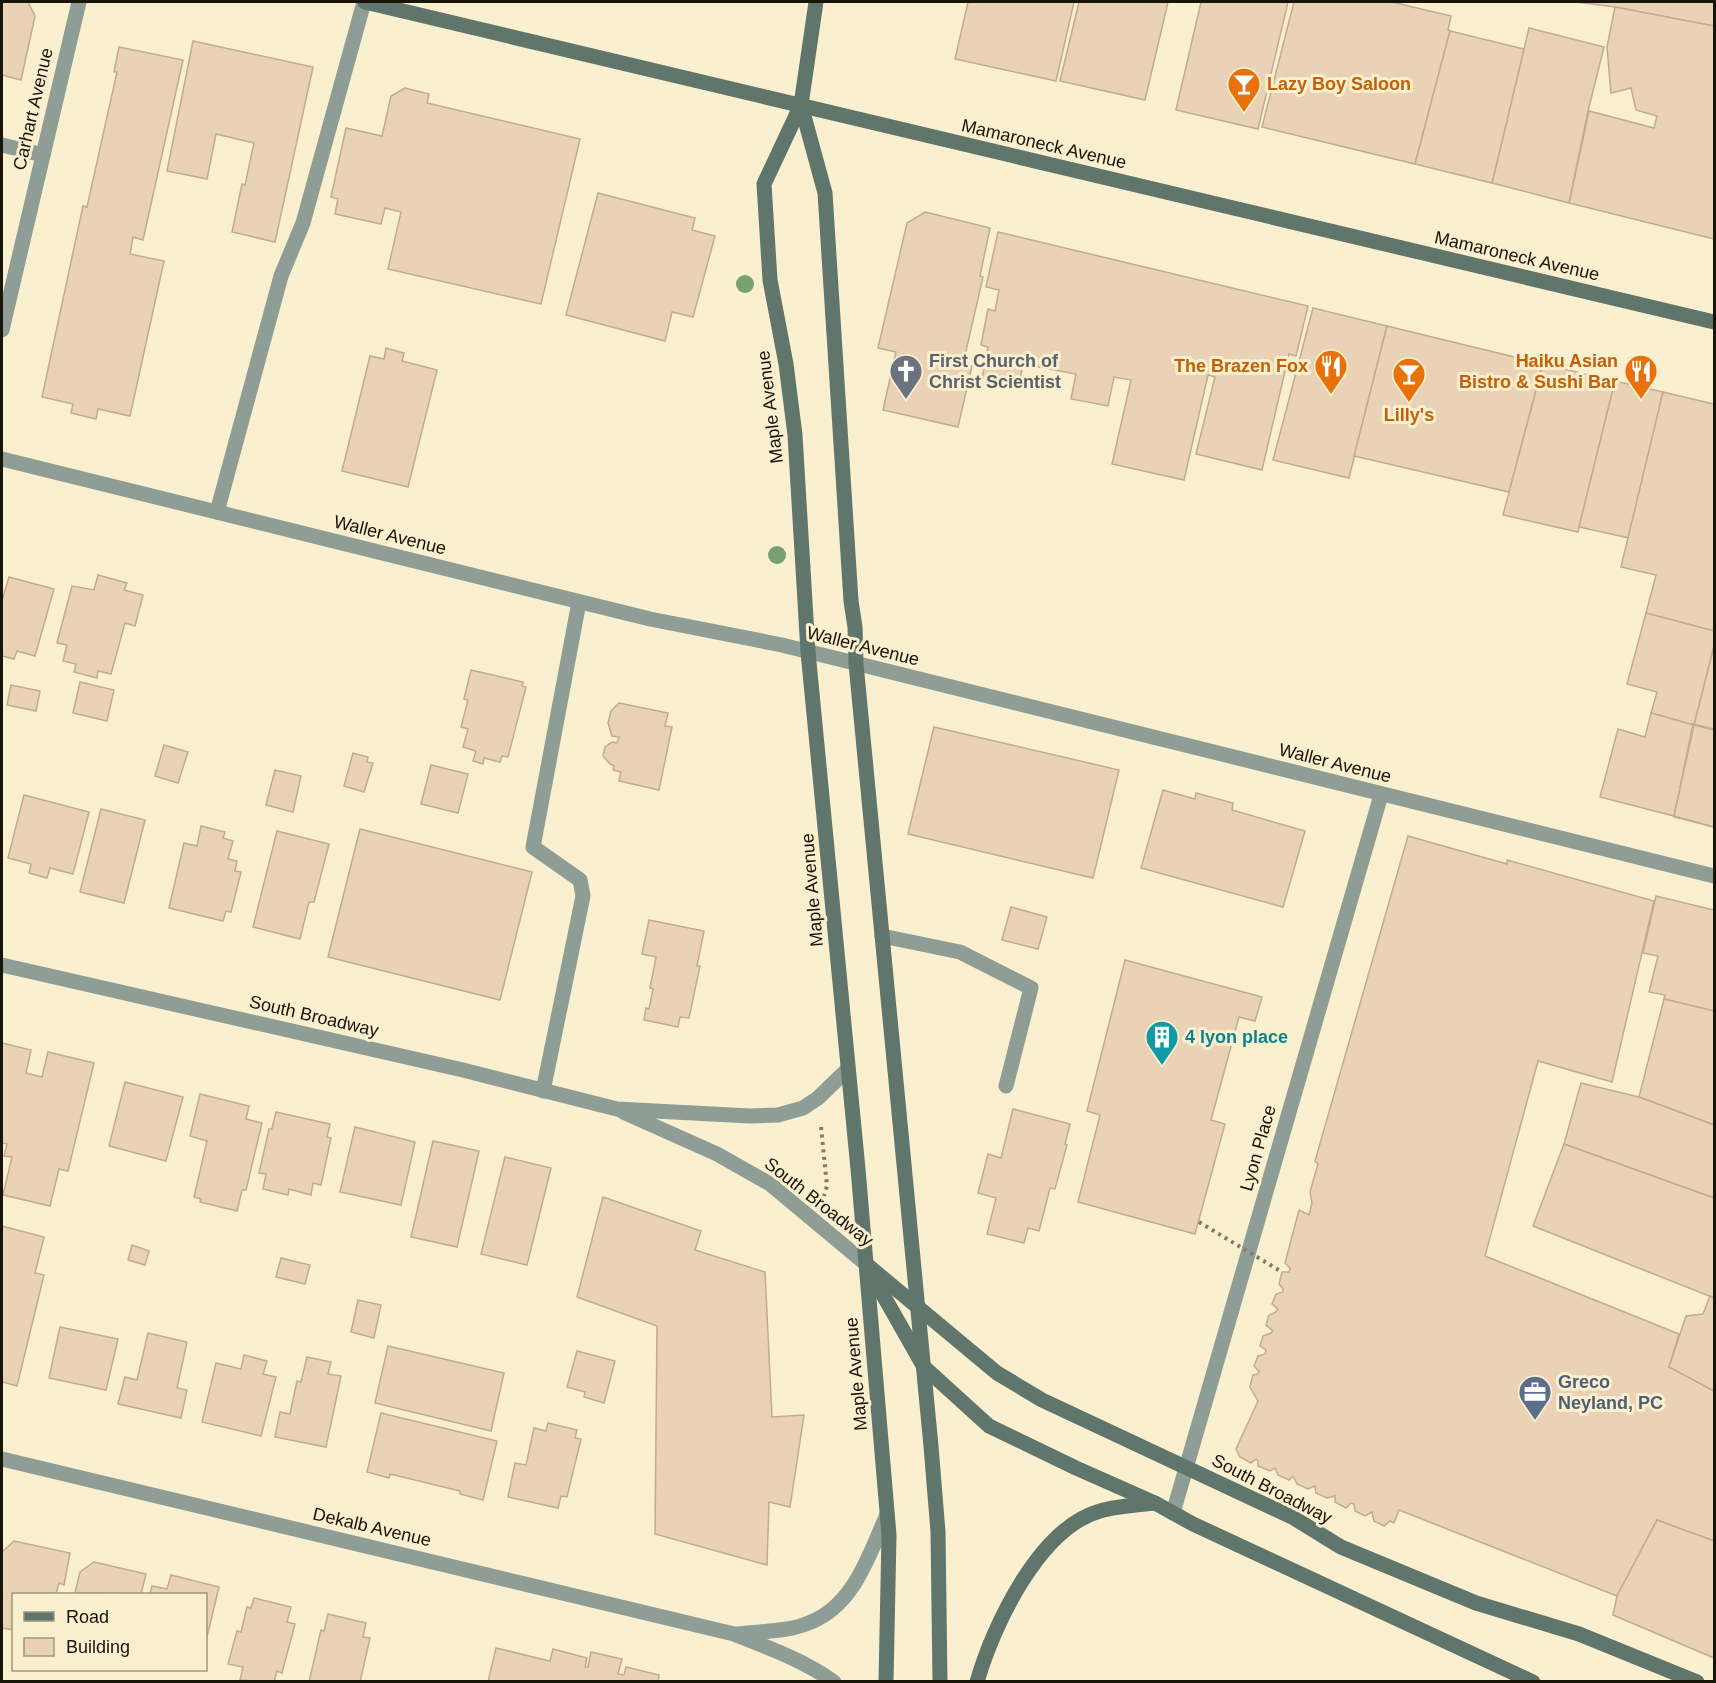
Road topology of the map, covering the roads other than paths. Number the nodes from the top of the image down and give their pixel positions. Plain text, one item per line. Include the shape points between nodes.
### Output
1 (79, 2) edge
2 (364, 2) edge
3 (816, 2) edge
4 (801, 105) junction
5 (2, 145) edge
6 (43, 155) junction
7 (1714, 322) edge
8 (2, 330) edge
9 (2, 459) edge
10 (217, 512) junction
11 (579, 602) junction
12 (808, 652) junction
13 (856, 664) junction
14 (1381, 795) junction
15 (1714, 876) edge
16 (882, 936) junction
17 (2, 965) edge
18 (848, 1069) junction
19 (1006, 1086) dead end
20 (543, 1090) junction
21 (617, 1110) junction
22 (866, 1264) junction
23 (918, 1307) junction
24 (924, 1367) junction
25 (2, 1459) edge
26 (1186, 1467) junction
27 (1155, 1503) junction
28 (1173, 1513) junction
29 (887, 1515) junction
30 (734, 1634) junction
31 (834, 1682) edge
32 (886, 1682) edge
33 (940, 1682) edge
34 (977, 1682) edge
35 (1533, 1682) edge
36 (1697, 1682) edge

1 - 6 street, Carhart Avenue
2 - 4 main road, Mamaroneck Avenue
2 - 10 street via 303,223 281,276
3 - 4 main road, Maple Avenue
4 - 7 main road, Mamaroneck Avenue
4 - 12 main road, Maple Avenue via 764,184 770,280 795,435
4 - 13 main road, Maple Avenue via 825,193
5 - 6 street
6 - 8 street, Carhart Avenue
9 - 10 street, Waller Avenue
10 - 11 street, Waller Avenue
11 - 12 street, Waller Avenue
11 - 20 street via 533,847 580,880 583,896
12 - 13 street, Waller Avenue
12 - 18 main road, Maple Avenue
13 - 14 street, Waller Avenue
13 - 16 main road, Maple Avenue
14 - 15 street, Waller Avenue
14 - 26 street, Lyon Place
16 - 19 street via 960,952 1031,988
16 - 23 main road, Maple Avenue
17 - 20 street, South Broadway
18 - 21 street, South Broadway via 803,1108 778,1115
18 - 22 main road, Maple Avenue
20 - 21 street, South Broadway
21 - 22 street, South Broadway via 717,1154 770,1184
22 - 23 main road, South Broadway
22 - 24 main road, South Broadway
22 - 29 main road, Maple Avenue
23 - 24 main road, Maple Avenue
23 - 26 main road, South Broadway via 1006,1378 1042,1400
24 - 27 main road, South Broadway via 989,1426
24 - 33 main road, Maple Avenue via 938,1532
25 - 30 street, Dekalb Avenue
26 - 28 street, Lyon Place
26 - 36 main road, South Broadway via 1294,1518 1341,1547 1476,1603 1579,1634
27 - 28 main road, South Broadway
27 - 34 main road via 1100,1511 1058,1537 1032,1564 1010,1601
28 - 35 main road, South Broadway
29 - 30 street, Dekalb Avenue via 857,1582 828,1612 786,1629
29 - 32 main road, Maple Avenue
30 - 31 street, Dekalb Avenue via 785,1654

